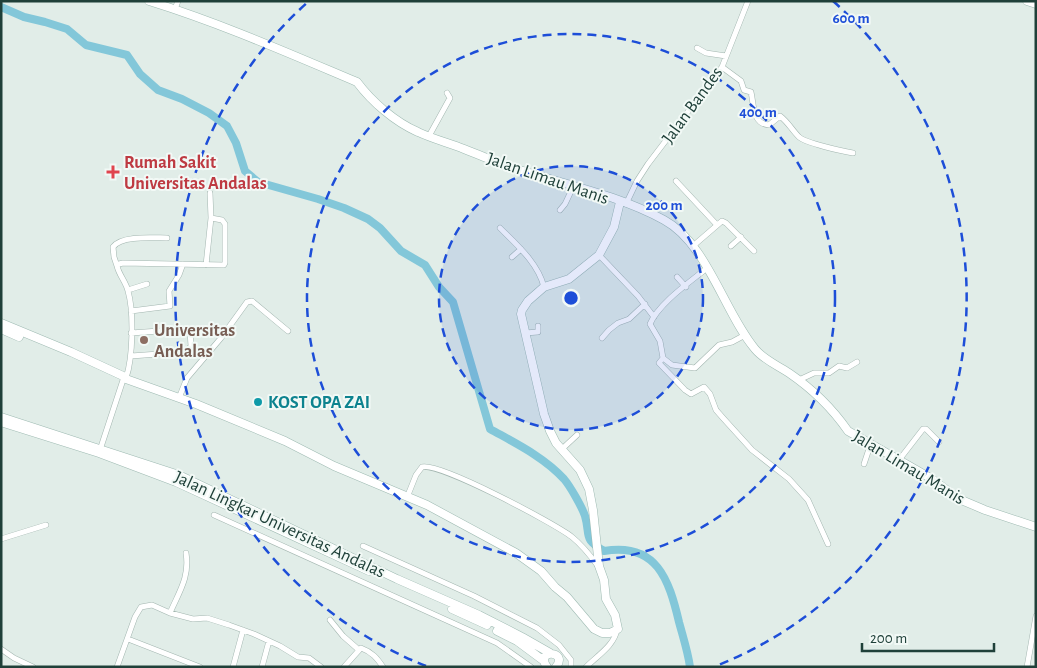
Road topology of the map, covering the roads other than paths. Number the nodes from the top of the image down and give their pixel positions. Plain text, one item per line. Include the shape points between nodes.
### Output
1 (149, 1) edge
2 (178, 1) edge
3 (748, 1) edge
4 (1027, 1) edge
5 (1036, 4) edge
6 (174, 9) junction
7 (697, 48) dead end
8 (726, 56) junction
9 (722, 67) junction
10 (447, 93) dead end
11 (429, 136) junction
12 (853, 152) dead end
13 (676, 181) dead end
14 (574, 184) junction
15 (210, 193) dead end
16 (623, 203) junction
17 (560, 210) dead end
18 (211, 218) junction
19 (717, 224) junction
20 (500, 228) dead end
21 (741, 237) junction
22 (168, 238) dead end
23 (692, 246) junction
24 (731, 246) dead end
25 (521, 249) junction
26 (754, 250) dead end
27 (599, 255) junction
28 (512, 257) dead end
29 (183, 264) junction
30 (206, 265) junction
31 (117, 266) junction
32 (707, 268) junction
33 (677, 277) dead end
34 (147, 284) dead end
35 (547, 286) junction
36 (686, 286) junction
37 (128, 290) junction
38 (644, 304) junction
39 (130, 311) junction
40 (654, 317) junction
41 (1, 323) edge
42 (538, 326) dead end
43 (1, 330) edge
44 (288, 331) dead end
45 (131, 333) junction
46 (525, 334) junction
47 (745, 335) junction
48 (602, 338) dead end
49 (40, 343) junction
50 (131, 356) junction
51 (663, 358) junction
52 (857, 362) dead end
53 (124, 379) junction
54 (799, 380) junction
55 (180, 398) junction
56 (1, 417) edge
57 (1, 422) edge
58 (33, 429) junction
59 (577, 434) dead end
60 (939, 442) dead end
61 (871, 443) junction
62 (562, 449) junction
63 (100, 451) junction
64 (899, 460) junction
65 (864, 464) dead end
66 (408, 495) junction
67 (214, 515) dead end
68 (46, 525) dead end
69 (1036, 527) edge
70 (1, 539) edge
71 (828, 544) dead end
72 (362, 546) dead end
73 (186, 553) dead end
74 (598, 563) junction
75 (170, 613) junction
76 (1036, 616) edge
77 (330, 620) dead end
78 (618, 629) junction
79 (243, 630) junction
80 (128, 639) junction
81 (269, 641) junction
82 (1, 649) edge
83 (358, 650) junction
84 (550, 653) junction
85 (545, 664) edge
86 (559, 665) edge
87 (33, 667) edge
88 (117, 667) edge
89 (199, 667) edge
90 (233, 667) edge
91 (262, 667) edge
92 (321, 667) edge
93 (344, 667) edge
94 (383, 667) edge
95 (531, 667) edge
96 (571, 667) edge
97 (586, 667) edge
98 (1027, 667) edge

1 - 6 street, Jalan Limau Manis
2 - 6 street
3 - 8 street, Jalan Bandes
4 - 5 street
6 - 11 street, Jalan Limau Manis via 357,82 397,120
7 - 8 street
8 - 9 street, Jalan Bandes
9 - 12 street via 740,81 744,90 751,92 755,113 762,124 769,125 780,116 808,143
9 - 16 street, Jalan Bandes via 648,164
10 - 11 street via 450,98
11 - 14 street, Jalan Limau Manis via 511,167
13 - 19 street
14 - 16 street, Jalan Limau Manis
14 - 17 street
15 - 18 street
16 - 23 street, Jalan Limau Manis via 672,225
16 - 27 street
18 - 30 street
18 - 30 street via 224,221 225,262 221,266
19 - 21 street via 724,222
19 - 23 street
20 - 25 street
21 - 24 street
21 - 26 street
22 - 31 street via 129,239 115,244
23 - 32 street, Jalan Limau Manis
25 - 28 street
25 - 35 street
27 - 35 street via 569,279
27 - 38 street
29 - 30 street
29 - 31 street via 123,263
29 - 39 street via 168,293 170,306
31 - 37 street
32 - 36 street
32 - 47 street, Jalan Limau Manis
33 - 36 street
34 - 37 street
35 - 46 street via 522,310
36 - 40 street
37 - 39 street
38 - 40 street
38 - 48 street
39 - 45 street
40 - 51 street via 650,324 660,341
41 - 49 street
42 - 46 street via 538,332
43 - 49 street
44 - 55 street via 252,301 247,302 188,378
45 - 50 street
45 - 50 street via 187,328 191,346 186,352
46 - 62 street via 544,414 553,439
47 - 51 street via 719,346 695,368 672,365
47 - 54 street, Jalan Limau Manis via 761,356
49 - 53 street
50 - 53 street
51 - 71 street via 659,363 685,390 692,394 704,387 716,410 752,450 789,479 808,500
52 - 54 street via 850,367 839,366 830,373 814,373
53 - 55 street
53 - 63 street
54 - 61 street, Jalan Limau Manis via 839,418 848,431
55 - 66 street
56 - 58 street, Jalan Lingkar Universitas Andalas
57 - 58 street, Jalan Lingkar Universitas Andalas
58 - 63 street, Jalan Lingkar Universitas Andalas
59 - 62 street
60 - 64 street via 923,429
61 - 64 street, Jalan Limau Manis
61 - 65 street
62 - 74 street via 586,480 593,510
63 - 84 street, Jalan Lingkar Universitas Andalas via 179,474 522,636
63 - 85 street, Jalan Lingkar Universitas Andalas via 176,482 486,625 517,641
64 - 69 street, Jalan Limau Manis via 959,498
66 - 74 street via 422,467 443,471 498,495 571,536
66 - 78 street via 516,553 567,597 594,629 602,633
67 - 95 street via 497,643
68 - 70 street
72 - 96 street via 537,628 559,645 571,660
73 - 75 street via 188,570
74 - 78 street via 606,599
75 - 79 street via 193,619 207,618
75 - 80 street via 152,605 141,607
76 - 98 street
77 - 83 street
78 - 97 street via 612,642
79 - 81 street
79 - 90 street
80 - 88 street
80 - 89 street
81 - 91 street
81 - 92 street via 298,658 309,658
82 - 87 street
83 - 93 street
83 - 94 street via 362,648 372,653
84 - 85 street via 545,657
84 - 86 street, Jalan Lingkar Universitas Andalas via 555,654

